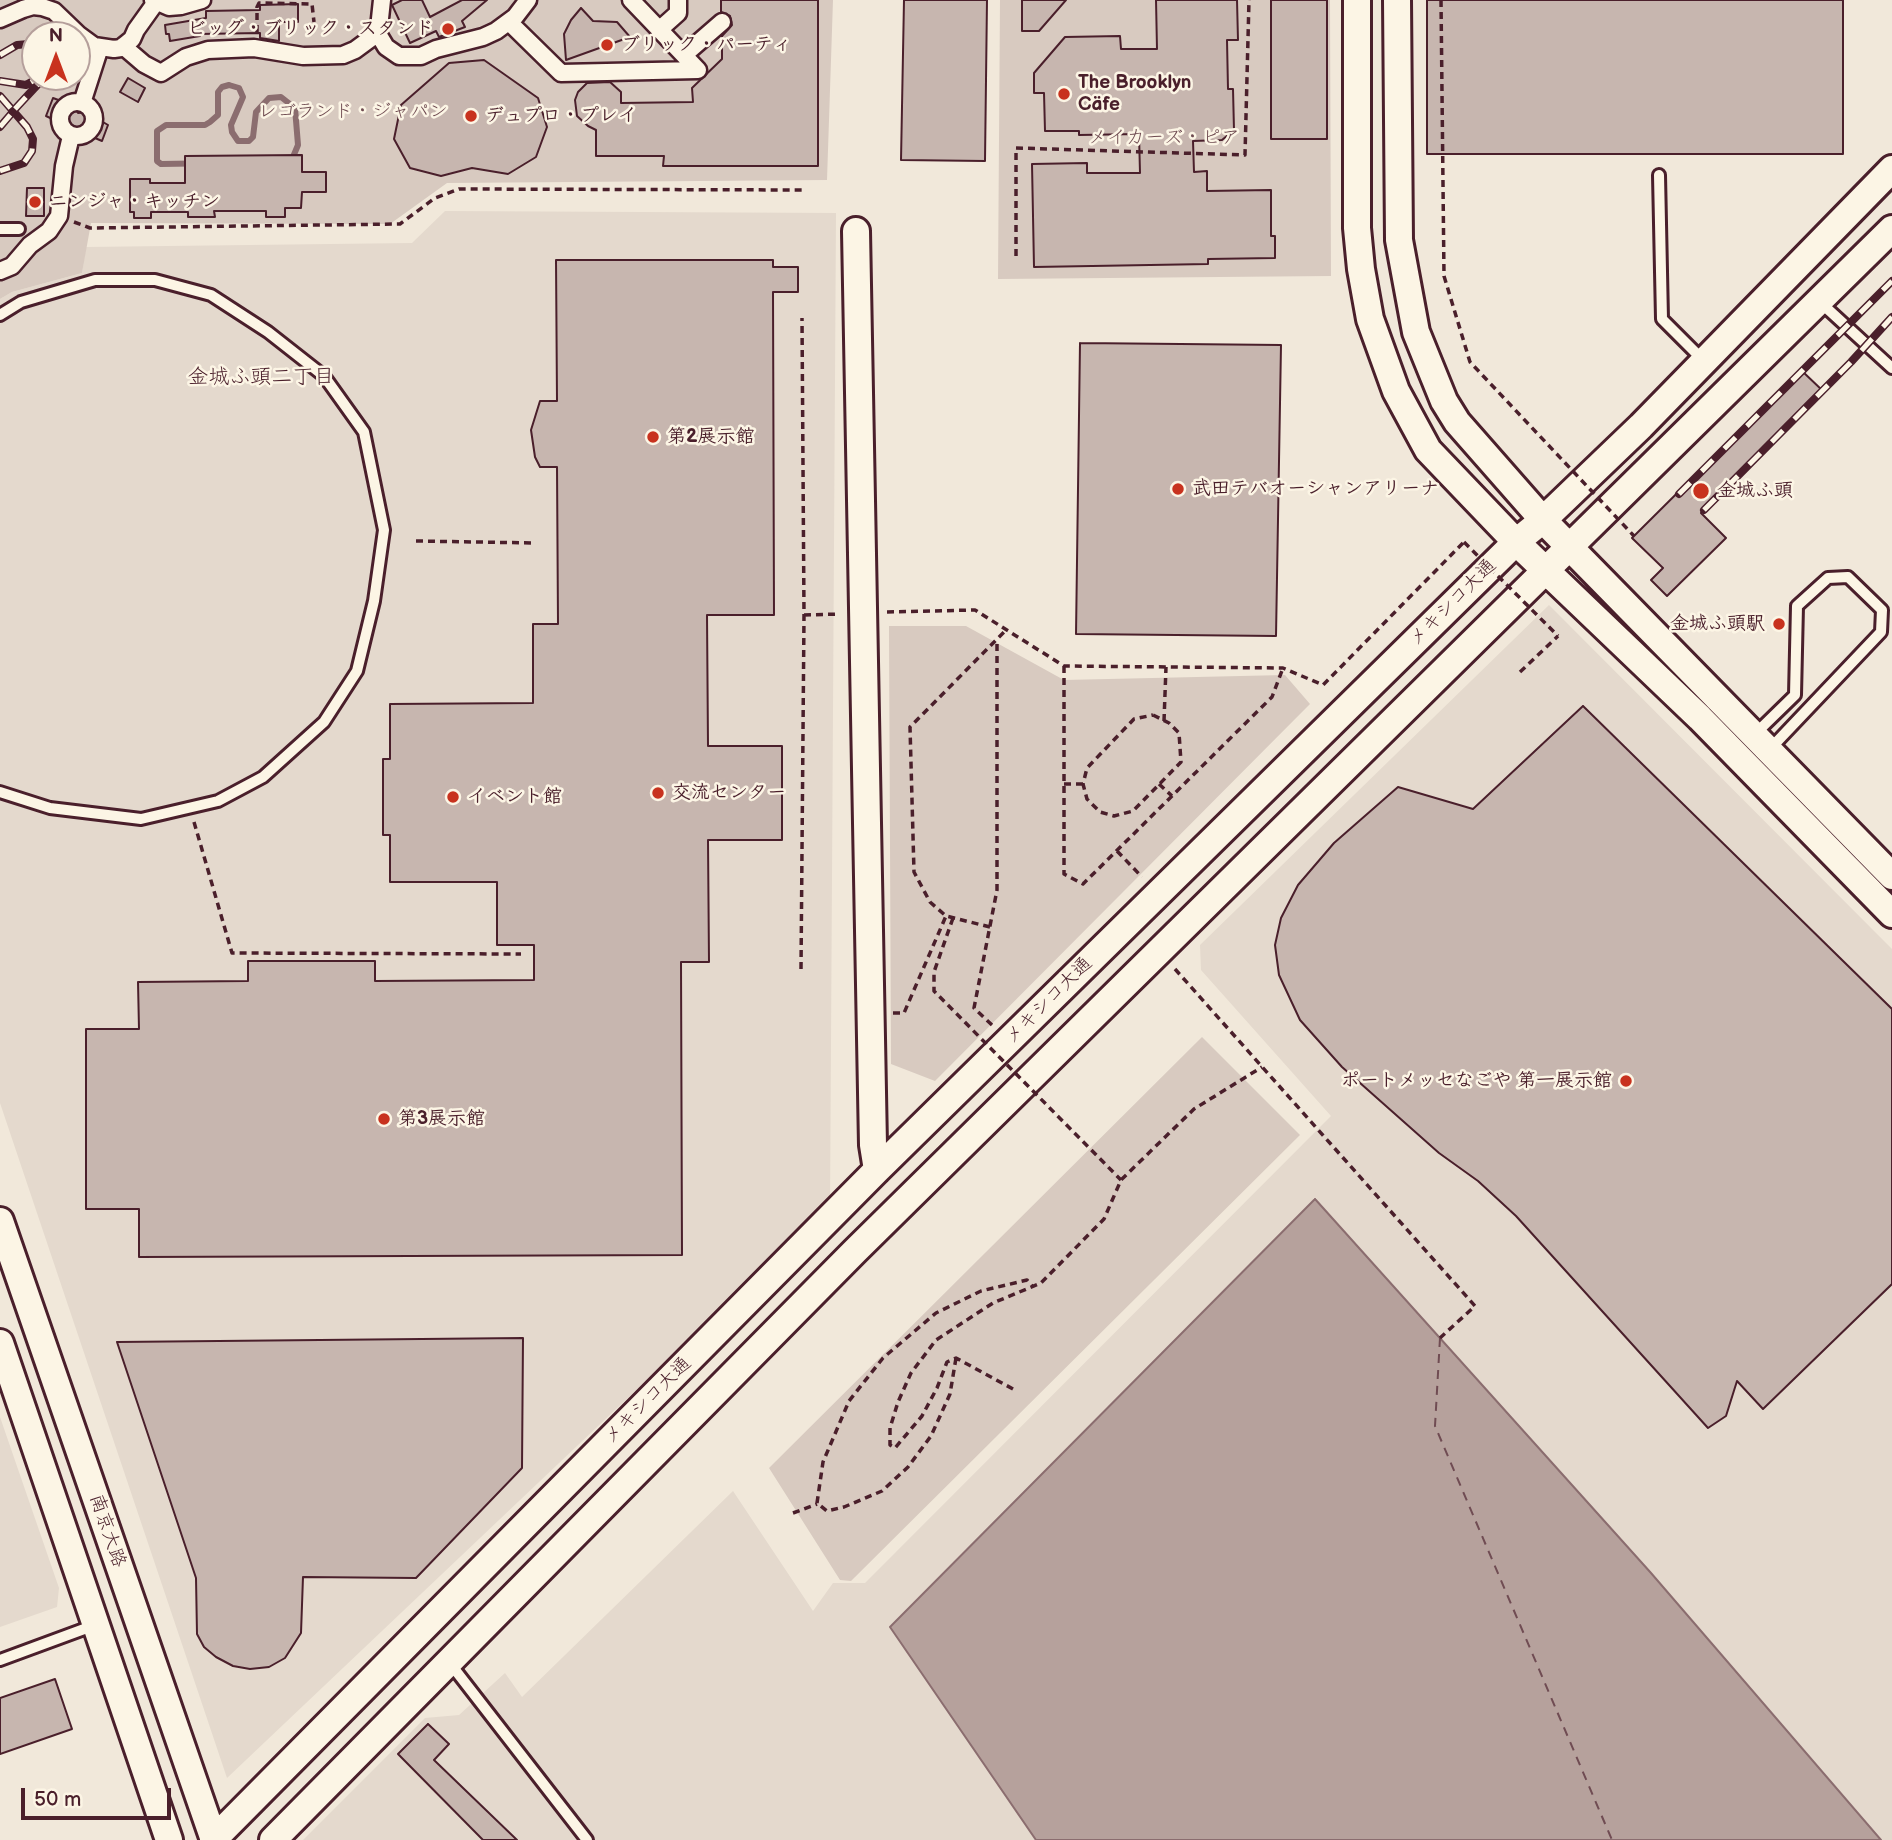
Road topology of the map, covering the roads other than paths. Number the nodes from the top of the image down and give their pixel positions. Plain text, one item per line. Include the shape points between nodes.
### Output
1 (202, 0) edge
2 (382, 0) edge
3 (528, 0) edge
4 (631, 0) edge
5 (678, 0) edge
6 (1356, 0) edge
7 (1397, 0) edge
8 (154, 1) edge
9 (0, 19) edge
10 (509, 22) junction
11 (722, 22) dead end
12 (659, 30) junction
13 (377, 32) junction
14 (123, 46) junction
15 (100, 47) junction
16 (684, 55) junction
17 (82, 103) junction
18 (71, 135) junction
19 (1892, 169) edge
20 (1659, 175) dead end
21 (0, 229) edge
22 (19, 229) dead end
23 (1892, 229) edge
24 (856, 230) dead end
25 (0, 271) edge
26 (1818, 300) junction
27 (0, 315) edge
28 (1704, 361) junction
29 (1892, 368) edge
30 (1542, 520) junction
31 (1516, 542) junction
32 (1570, 548) junction
33 (1545, 568) junction
34 (1762, 743) junction
35 (0, 792) edge
36 (1892, 876) edge
37 (1892, 914) edge
38 (877, 1170) junction
39 (0, 1221) edge
40 (0, 1346) edge
41 (95, 1625) junction
42 (0, 1660) edge
43 (449, 1662) junction
44 (169, 1840) edge
45 (213, 1840) edge
46 (273, 1840) edge
47 (587, 1840) edge

1 - 8 street via 169,7
2 - 13 street
3 - 10 street
4 - 12 street
5 - 12 street via 678,13
6 - 31 street via 1357,228 1370,319 1396,391 1428,450
7 - 30 street via 1399,240 1416,332 1457,422
8 - 14 street
9 - 15 street via 42,7 54,11 79,36
10 - 13 street via 483,37 410,58 386,47
10 - 16 street via 561,73 698,70
11 - 16 street
12 - 16 street
13 - 14 street via 343,55 303,56 257,48 208,50 161,73
14 - 15 street
15 - 17 street
17 - 18 street via 71,103 60,115 61,126
17 - 18 street via 92,110 93,127 84,135
18 - 25 street via 59,216 12,266
19 - 28 street, メキシコ大通
20 - 28 lane via 1662,319
21 - 22 lane
23 - 26 street
24 - 38 street
26 - 29 lane
26 - 32 street
27 - 35 lane via 21,302 95,280 155,280 211,295 324,376 365,432 384,530 374,601 357,671 324,722 263,777 218,801 141,819 50,808
28 - 30 street, メキシコ大通
30 - 31 street, メキシコ大通
30 - 32 street
31 - 33 street
31 - 38 street, メキシコ大通
32 - 33 street
32 - 34 street
33 - 37 street
33 - 43 street via 865,1241
34 - 34 lane via 1795,695 1797,606 1828,578 1848,577 1882,610 1881,632
34 - 36 street
38 - 45 street, メキシコ大通
39 - 45 street, 南京大路
40 - 41 street
41 - 42 lane
41 - 44 street
43 - 46 street
43 - 47 lane

